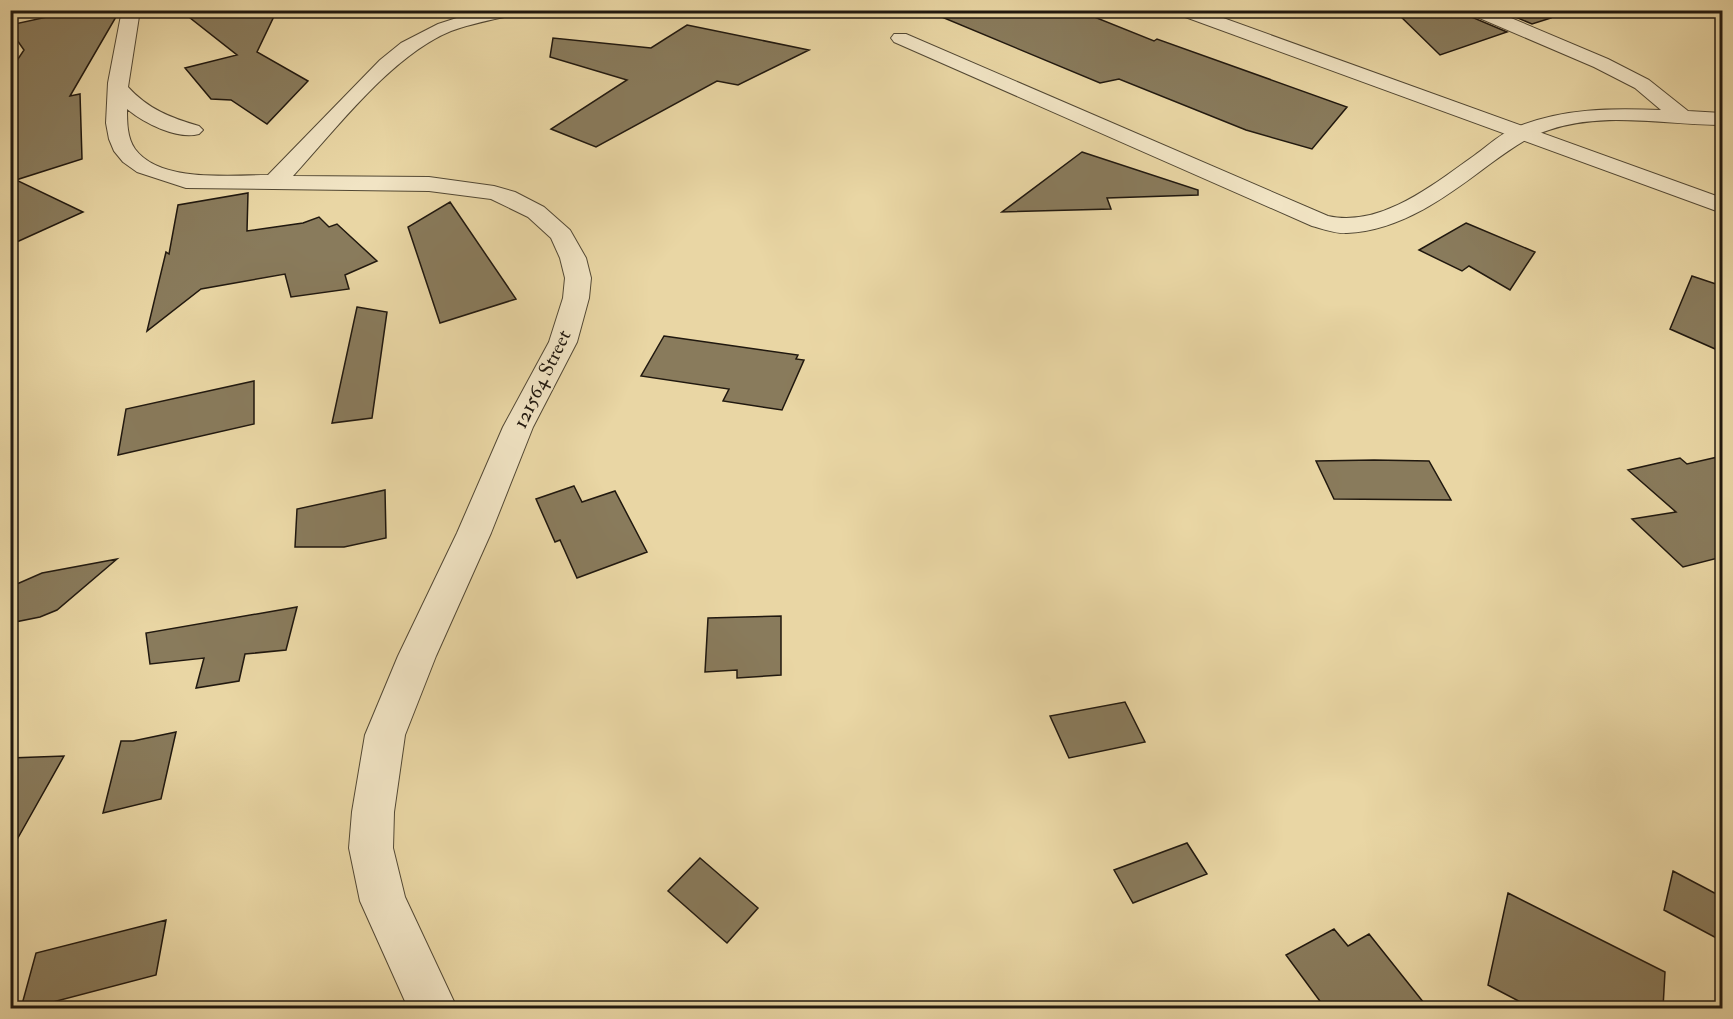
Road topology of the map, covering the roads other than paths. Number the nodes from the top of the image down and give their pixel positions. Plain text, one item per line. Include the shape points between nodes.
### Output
1 (131, 10) edge
2 (512, 10) edge
3 (1183, 10) edge
4 (1476, 10) edge
5 (1515, 18) edge
6 (900, 38) dead end
7 (118, 88) junction
8 (1683, 118) junction
9 (1722, 120) edge
10 (192, 130) dead end
11 (1521, 132) junction
12 (275, 181) junction
13 (1722, 206) edge
14 (433, 1008) edge

1 - 7 street, 121564 Street
2 - 12 street via 444,28 408,47
3 - 11 street
4 - 5 street
5 - 8 street via 1642,84
6 - 11 street via 1320,221 1348,226 1394,214 1433,195
7 - 10 street via 132,106 169,125
7 - 12 street, 121564 Street via 116,128 124,150 156,173 186,181
8 - 9 street
8 - 11 street via 1584,118
11 - 13 street
12 - 14 street, 121564 Street via 429,184 507,197 536,212 561,235 571,252 578,278 562,342 518,427 385,735 371,848 382,901

